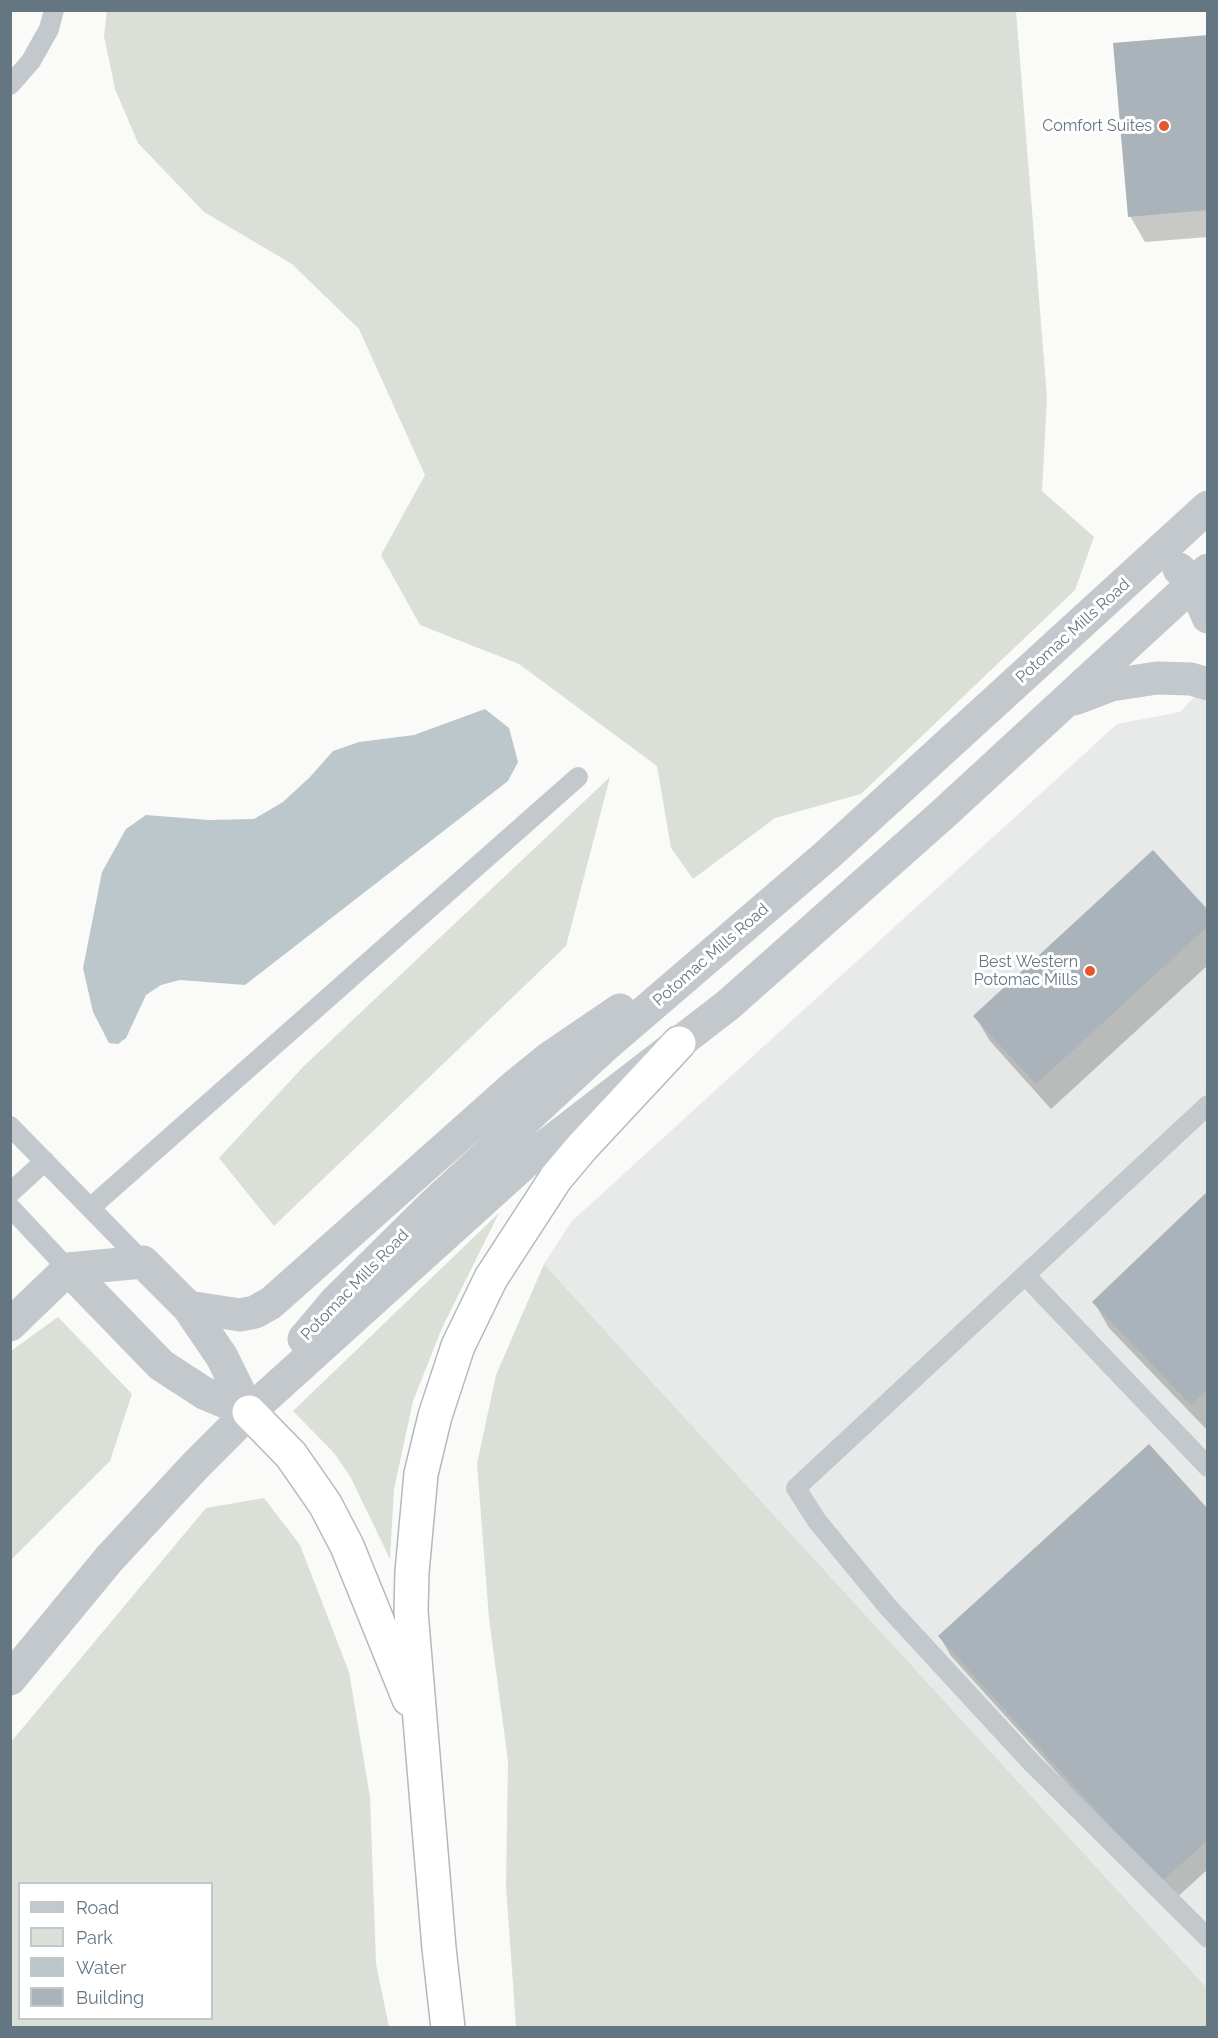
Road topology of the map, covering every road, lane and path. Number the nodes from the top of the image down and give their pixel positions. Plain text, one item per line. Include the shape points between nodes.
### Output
1 (54, 10) edge
2 (10, 85) edge
3 (1208, 507) edge
4 (1161, 550) junction
5 (1203, 580) edge
6 (1208, 617) edge
7 (1208, 684) edge
8 (1064, 702) junction
9 (578, 777) dead end
10 (725, 943) junction
11 (679, 1043) junction
12 (1208, 1105) edge
13 (10, 1126) edge
14 (45, 1161) junction
15 (10, 1193) edge
16 (10, 1207) edge
17 (90, 1208) junction
18 (143, 1262) junction
19 (69, 1269) junction
20 (1025, 1275) junction
21 (188, 1307) junction
22 (10, 1325) edge
23 (249, 1412) junction
24 (1208, 1467) edge
25 (10, 1679) edge
26 (421, 1729) junction
27 (1208, 1938) edge
28 (448, 2028) edge

1 - 2 lane via 31,61
3 - 4 street, Potomac Mills Road
4 - 5 street
4 - 10 street, Potomac Mills Road via 826,856
5 - 6 street
5 - 8 street, Potomac Mills Road
7 - 8 street via 1157,678 1111,685
8 - 11 street, Potomac Mills Road via 728,1005
9 - 17 lane
10 - 21 street via 548,1059 271,1303 240,1315
10 - 23 street, Potomac Mills Road via 607,1044 434,1204 336,1301 278,1368
11 - 23 street, Potomac Mills Road via 531,1157
11 - 26 highway via 556,1178 491,1278 458,1346 421,1474 411,1611
12 - 20 lane
13 - 14 lane
14 - 15 lane
14 - 17 lane
16 - 19 lane
17 - 18 lane
18 - 19 street
18 - 21 street
19 - 22 street
19 - 23 street via 161,1365 204,1392
20 - 24 lane
20 - 27 lane via 796,1488 817,1521 888,1607 1031,1762
21 - 23 street via 222,1357
23 - 25 street, Potomac Mills Road via 109,1558
23 - 26 highway via 291,1455 347,1546
26 - 28 highway

